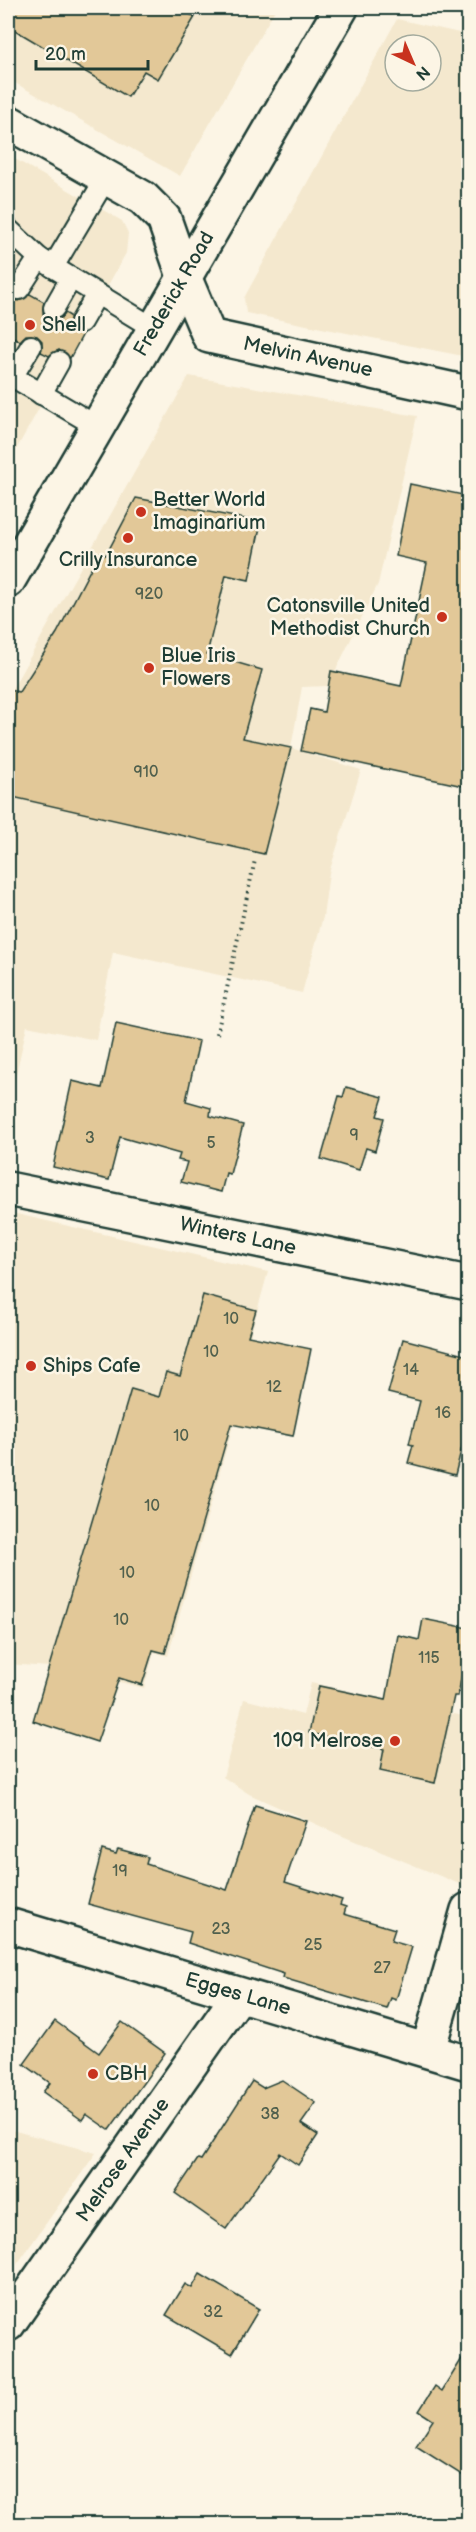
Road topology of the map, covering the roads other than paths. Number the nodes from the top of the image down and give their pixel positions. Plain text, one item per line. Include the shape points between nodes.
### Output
1 (341, 8) edge
2 (8, 122) edge
3 (106, 178) junction
4 (8, 229) edge
5 (46, 262) junction
6 (71, 278) junction
7 (185, 279) junction
8 (19, 289) dead end
9 (98, 294) junction
10 (54, 308) dead end
11 (81, 322) dead end
12 (155, 329) junction
13 (31, 346) dead end
14 (59, 362) dead end
15 (10, 376) edge
16 (468, 393) edge
17 (41, 394) junction
18 (98, 427) junction
19 (8, 581) edge
20 (8, 1189) edge
21 (468, 1283) edge
22 (468, 1910) edge
23 (8, 1925) edge
24 (239, 1995) junction
25 (428, 2050) junction
26 (468, 2062) edge
27 (8, 2324) edge

1 - 7 street, Frederick Road
2 - 3 street
3 - 5 lane
3 - 7 street via 143,198 164,219
4 - 5 lane
5 - 6 lane
5 - 8 lane
6 - 9 lane
6 - 10 lane
7 - 12 street, Frederick Road
7 - 16 street, Melvin Avenue via 209,336
9 - 11 lane
9 - 12 lane
12 - 18 street, Frederick Road
13 - 15 lane
14 - 17 lane
15 - 17 lane
17 - 18 lane
18 - 19 street, Frederick Road
20 - 21 street, Winters Lane
22 - 25 street
23 - 24 street, Egges Lane
24 - 25 street, Egges Lane
24 - 27 street, Melrose Avenue
25 - 26 street, Egges Lane

